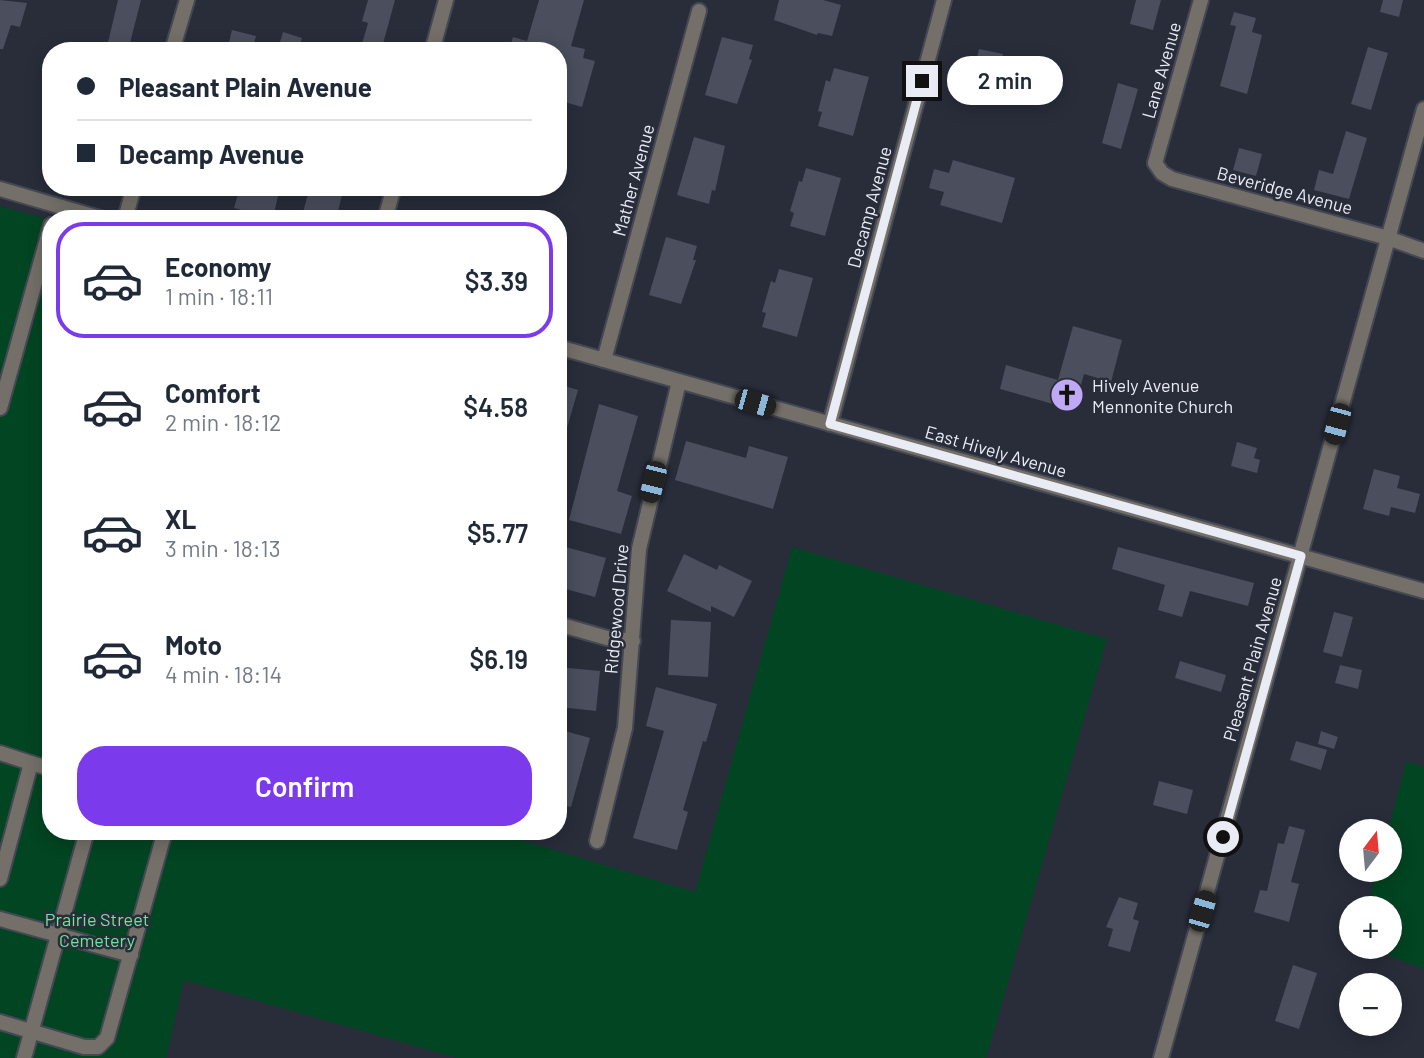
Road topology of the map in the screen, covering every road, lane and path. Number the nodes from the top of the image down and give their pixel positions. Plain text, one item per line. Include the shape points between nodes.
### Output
1 (187, 0) edge
2 (446, 0) edge
3 (944, 0) edge
4 (1201, 0) edge
5 (699, 11) dead end
6 (175, 42) edge
7 (434, 42) edge
8 (1424, 109) edge
9 (1158, 150) joint
10 (0, 189) edge
11 (49, 210) edge
12 (1388, 238) junction
13 (1424, 251) edge
14 (42, 257) edge
15 (567, 349) edge
16 (604, 360) junction
17 (679, 382) junction
18 (0, 408) edge
19 (830, 424) junction
20 (1301, 556) junction
21 (1424, 591) edge
22 (567, 627) edge
23 (633, 641) junction
24 (0, 753) edge
25 (31, 763) junction
26 (42, 766) edge
27 (85, 840) edge
28 (163, 840) edge
29 (597, 841) dead end
30 (0, 879) edge
31 (0, 919) edge
32 (58, 936) junction
33 (131, 955) junction
34 (0, 1022) edge
35 (31, 1031) junction
36 (24, 1058) edge
37 (1161, 1058) edge

1 - 6 street
2 - 7 street
3 - 19 street, Decamp Avenue
4 - 9 street, Lane Avenue
5 - 16 street, Mather Avenue
8 - 12 street, Pleasant Plain Avenue
9 - 12 street, Beveridge Avenue via 1155,163 1172,179
10 - 11 street
12 - 13 street, Beveridge Avenue
12 - 20 street, Pleasant Plain Avenue
14 - 18 street
15 - 16 street, East Hively Avenue
16 - 17 street, East Hively Avenue
17 - 19 street, East Hively Avenue
17 - 23 street, Ridgewood Drive via 639,549
19 - 20 street, East Hively Avenue
20 - 21 street, East Hively Avenue
20 - 37 street, Pleasant Plain Avenue
22 - 23 street
23 - 29 street, Ridgewood Drive via 625,728
24 - 25 street
25 - 26 street
25 - 30 street
27 - 32 street
28 - 33 street
31 - 32 street
32 - 33 street
32 - 35 street
33 - 35 street via 107,1038 98,1047
34 - 35 street
35 - 36 street

